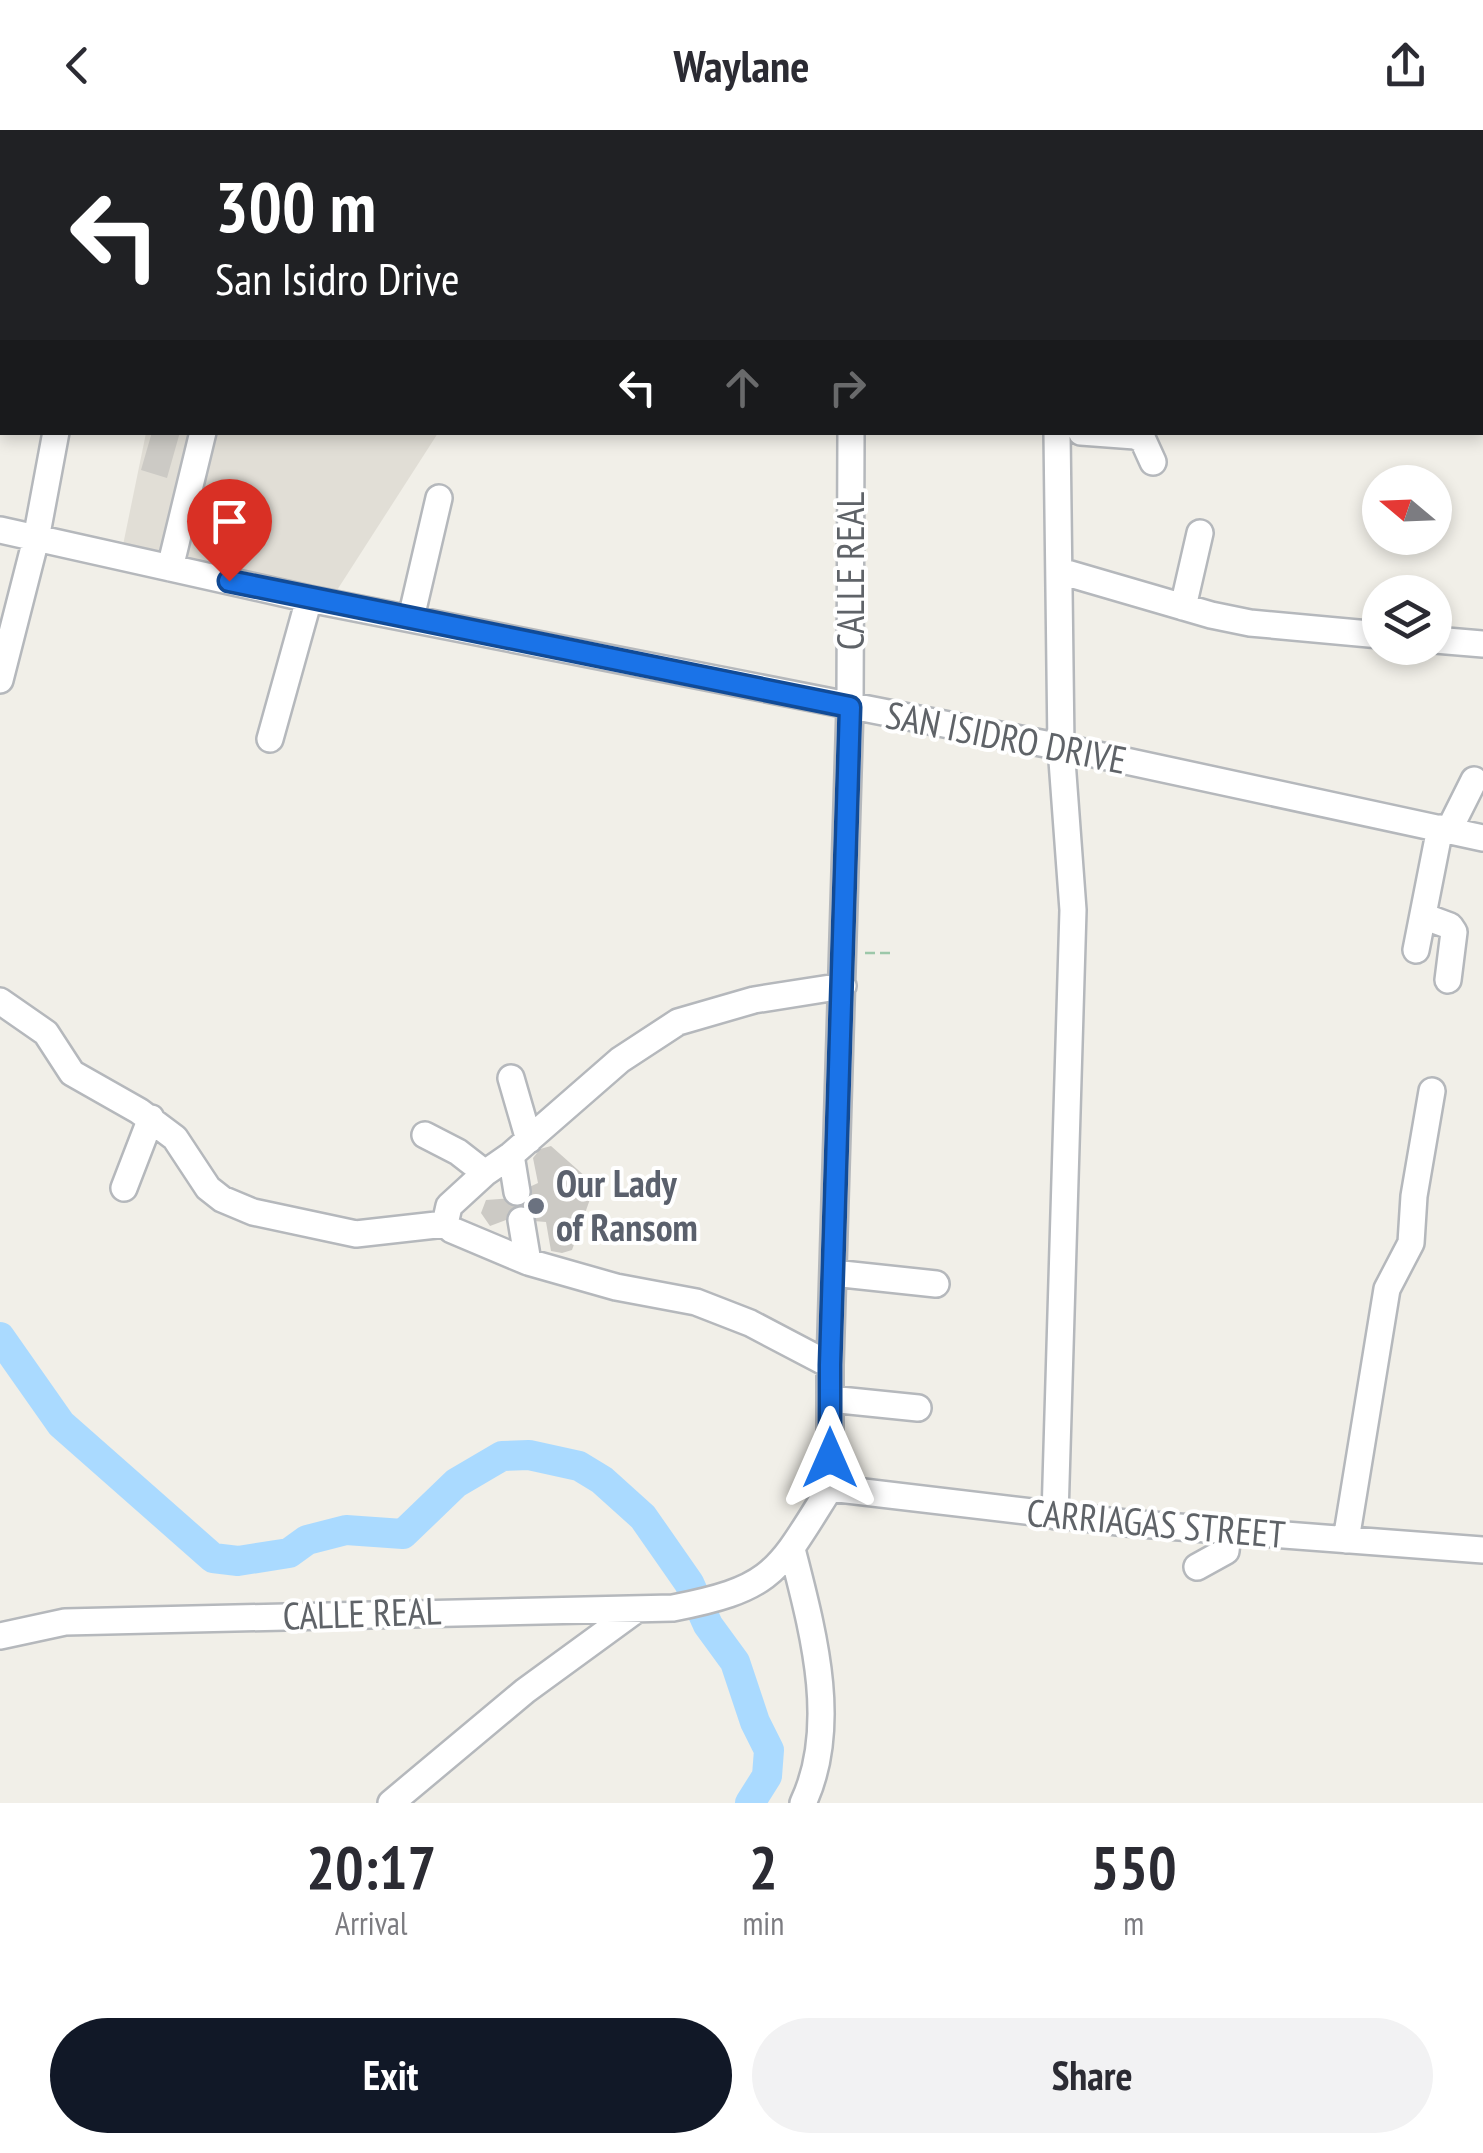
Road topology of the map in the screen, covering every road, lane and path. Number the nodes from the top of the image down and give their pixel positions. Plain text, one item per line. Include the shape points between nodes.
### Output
1 (55, 435) edge
2 (201, 435) edge
3 (851, 435) edge
4 (1057, 435) edge
5 (1121, 435) edge
6 (1153, 462) dead end
7 (439, 498) dead end
8 (0, 530) edge
9 (1200, 534) dead end
10 (36, 539) junction
11 (170, 568) junction
12 (1060, 572) junction
13 (309, 599) junction
14 (1183, 608) junction
15 (411, 618) junction
16 (1362, 633) edge
17 (1452, 641) edge
18 (1483, 644) edge
19 (0, 680) edge
20 (850, 707) junction
21 (270, 739) dead end
22 (1061, 747) junction
23 (1474, 780) dead end
24 (1444, 829) junction
25 (1483, 838) edge
26 (1423, 916) junction
27 (1416, 950) dead end
28 (843, 953) junction
29 (890, 953) dead end
30 (1448, 980) dead end
31 (844, 986) junction
32 (0, 1001) edge
33 (511, 1078) dead end
34 (1432, 1091) dead end
35 (151, 1118) junction
36 (425, 1135) dead end
37 (520, 1148) junction
38 (485, 1172) junction
39 (124, 1188) dead end
40 (517, 1192) dead end
41 (521, 1220) dead end
42 (445, 1224) junction
43 (528, 1262) junction
44 (834, 1273) junction
45 (936, 1284) dead end
46 (830, 1365) junction
47 (830, 1399) junction
48 (918, 1408) dead end
49 (830, 1488) junction
50 (1054, 1516) junction
51 (1228, 1531) junction
52 (1346, 1540) junction
53 (792, 1549) junction
54 (1483, 1550) edge
55 (1197, 1567) dead end
56 (636, 1610) junction
57 (0, 1636) edge
58 (392, 1803) edge
59 (803, 1803) edge

1 - 10 street
2 - 11 street
3 - 20 street, CALLE REAL
4 - 12 street
5 - 6 street via 1143,440
7 - 15 street
8 - 10 street, SAN ISIDRO DRIVE
9 - 14 street
10 - 11 street, SAN ISIDRO DRIVE
10 - 19 street
11 - 13 street, SAN ISIDRO DRIVE
12 - 14 street
12 - 22 street
13 - 15 street, SAN ISIDRO DRIVE
13 - 21 street
14 - 16 street via 1250,623
15 - 20 street, SAN ISIDRO DRIVE
17 - 18 street
20 - 22 street, SAN ISIDRO DRIVE
20 - 28 street, CALLE REAL
22 - 24 street, SAN ISIDRO DRIVE
22 - 50 street via 1073,910
23 - 24 street
24 - 25 street, SAN ISIDRO DRIVE
24 - 26 street
26 - 27 street
26 - 30 street via 1454,932
28 - 29 path
28 - 31 street, CALLE REAL
31 - 37 street via 741,1003 678,1022 620,1060
31 - 44 street, CALLE REAL
32 - 35 street via 46,1033 72,1073
33 - 37 street
34 - 52 street via 1411,1243 1387,1289
35 - 39 street
35 - 42 street via 175,1138 208,1188 253,1212 356,1234
36 - 38 street
37 - 38 street
37 - 40 street
38 - 42 street via 449,1206
41 - 43 street
42 - 43 street
43 - 46 street via 696,1302
44 - 45 street
44 - 46 street, CALLE REAL
46 - 47 street, CALLE REAL
47 - 48 street
47 - 49 street, CALLE REAL
49 - 50 street, CARRIAGAS STREET
49 - 53 street, CALLE REAL
50 - 51 street, CARRIAGAS STREET
51 - 52 street, CARRIAGAS STREET
51 - 55 street via 1226,1552
52 - 54 street, CARRIAGAS STREET
53 - 56 street, CALLE REAL via 767,1578 725,1598
53 - 59 street via 812,1626 821,1729
56 - 57 street, CALLE REAL via 65,1622
56 - 58 street via 525,1690

